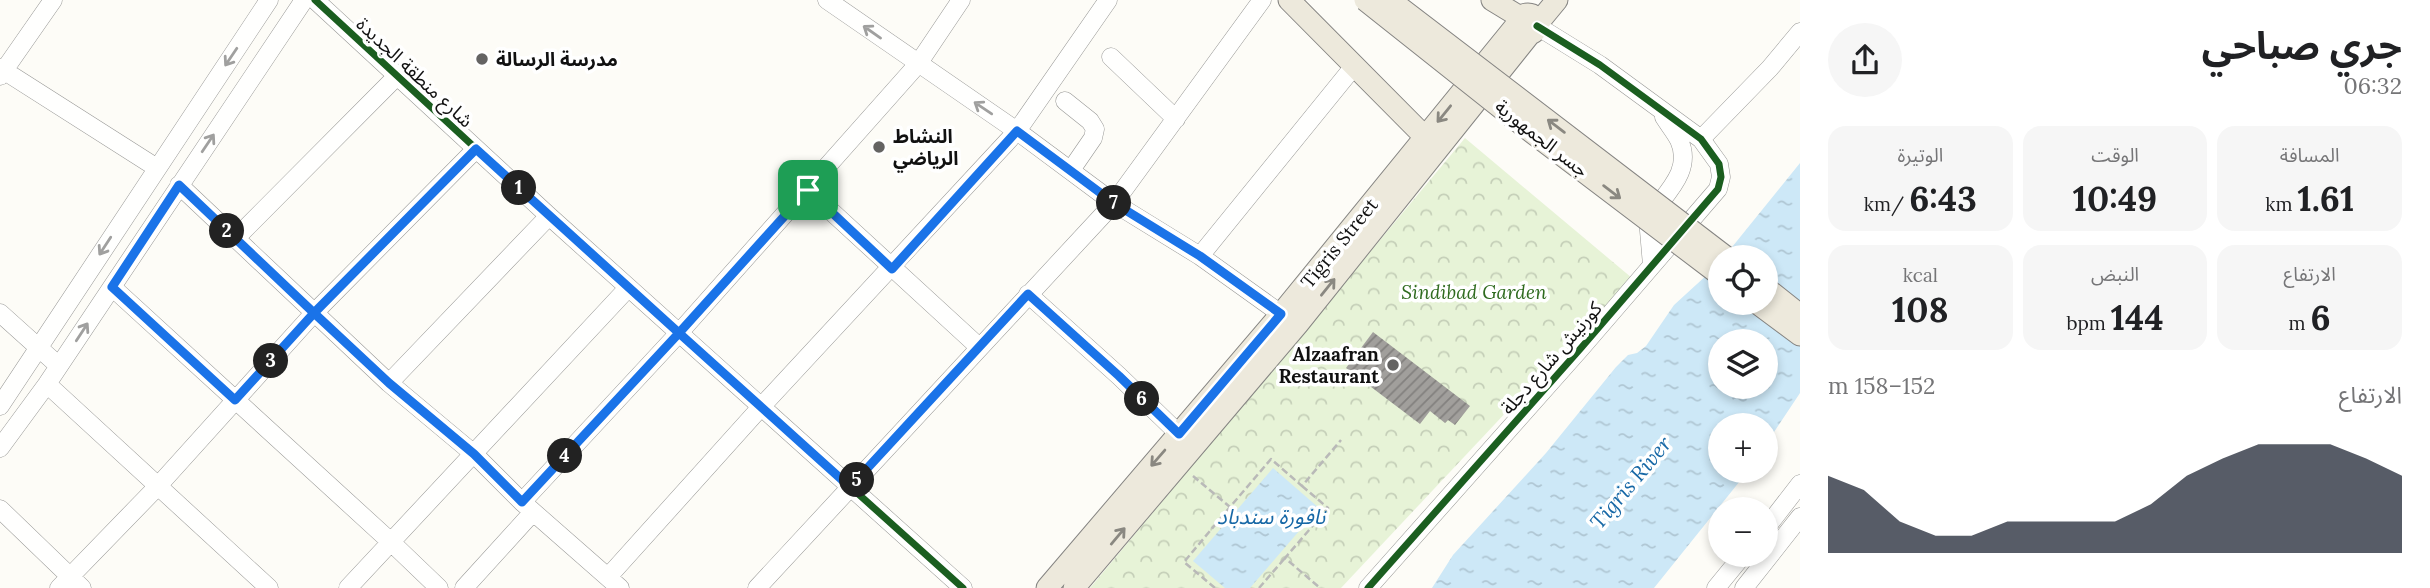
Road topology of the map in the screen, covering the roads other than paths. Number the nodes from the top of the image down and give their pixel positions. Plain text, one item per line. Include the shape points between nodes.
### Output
1 (53, 0) edge
2 (269, 0) edge
3 (304, 0) edge
4 (315, 0) edge
5 (827, 0) edge
6 (961, 0) edge
7 (1108, 0) edge
8 (1262, 0) edge
9 (1289, 0) edge
10 (1365, 0) edge
11 (1390, 0) edge
12 (1492, 0) edge
13 (1557, 0) edge
14 (1529, 20) edge
15 (1800, 32) edge
16 (1111, 57) dead end
17 (918, 64) junction
18 (1355, 65) junction
19 (1, 71) edge
20 (397, 76) junction
21 (1065, 101) dead end
22 (1657, 107) junction
23 (1175, 119) junction
24 (1017, 131) junction
25 (1425, 137) junction
26 (1700, 139) junction
27 (476, 149) junction
28 (157, 167) junction
29 (1071, 170) junction
30 (179, 185) junction
31 (808, 190) junction
32 (1114, 203) junction
33 (549, 216) junction
34 (235, 239) junction
35 (1710, 245) edge
36 (1200, 256) junction
37 (1652, 265) junction
38 (1708, 266) edge
39 (892, 269) junction
40 (112, 287) junction
41 (628, 288) junction
42 (1028, 294) junction
43 (1778, 298) edge
44 (0, 313) edge
45 (314, 313) junction
46 (1773, 315) edge
47 (1800, 315) edge
48 (1290, 319) junction
49 (679, 333) junction
50 (1800, 335) edge
51 (979, 347) junction
52 (38, 348) junction
53 (59, 366) junction
54 (389, 383) junction
55 (47, 384) junction
56 (235, 400) junction
57 (0, 406) edge
58 (761, 408) junction
59 (1179, 434) junction
60 (0, 448) edge
61 (474, 454) junction
62 (1800, 484) edge
63 (158, 486) junction
64 (850, 487) junction
65 (528, 507) junction
66 (0, 509) edge
67 (1778, 512) edge
68 (1800, 517) edge
69 (392, 542) junction
70 (1733, 567) edge
71 (614, 583) edge
72 (70, 584) edge
73 (269, 588) edge
74 (348, 588) edge
75 (439, 588) edge
76 (464, 588) edge
77 (758, 588) edge
78 (963, 588) edge
79 (1047, 588) edge
80 (1074, 588) edge
81 (1368, 588) edge
82 (1716, 588) edge
83 (1744, 588) edge

1 - 19 street
2 -> 28 street
30 -> 3 street
4 - 20 street, شارع منطقة الجديدة
17 -> 5 street
6 - 17 street
7 - 24 street
8 - 23 street
9 - 18 main road
10 -> 38 main road, جسر الجمهورية, bridge
35 -> 11 main road, جسر الجمهورية, bridge
12 - 14 main road
13 - 14 main road, Tigris Street
14 - 22 street, كورنيش شارع دجلة
14 -> 25 main road, Tigris Street
48 -> 14 main road, Tigris Street
15 - 26 street
16 - 23 street
24 -> 17 street
17 - 31 street
18 - 25 main road
18 - 36 street
19 - 28 street
20 - 27 street, شارع منطقة الجديدة
20 - 34 street
21 - 29 street via 1095,130
22 - 26 street, كورنيش شارع دجلة
22 - 37 street via 1683,156 1678,181 1648,219
23 - 32 street
24 - 29 street
24 - 39 street
25 - 48 main road, Tigris Street
26 - 37 street, كورنيش شارع دجلة via 1719,164 1718,189
27 - 33 street, شارع منطقة الجديدة
27 - 45 street
28 -> 52 street
29 - 32 street
30 - 34 street
30 - 40 street
31 - 39 street
31 - 49 street
32 - 36 street
32 - 42 street
33 - 41 street, شارع منطقة الجديدة
33 - 54 street
34 - 45 street
36 - 48 street
37 - 81 street, كورنيش شارع دجلة
39 - 51 street
39 - 58 street
53 -> 40 street
40 - 56 street
41 - 49 street, شارع منطقة الجديدة
41 - 61 street
42 - 51 street
42 - 59 street
43 - 47 main road
44 - 52 street
45 - 54 street
45 - 56 street
46 - 50 main road
48 - 59 main road, Tigris Street
80 -> 48 main road, Tigris Street
49 - 58 street, شارع منطقة الجديدة
49 - 65 street
51 - 64 street
52 - 53 street
52 - 57 street
53 - 55 street
54 - 61 street
55 - 60 street
55 - 63 street
56 - 63 street
56 - 69 street
58 - 64 street, شارع منطقة الجديدة
58 - 71 street
59 -> 79 main road, Tigris Street
61 - 65 street
61 - 69 street
62 - 67 street
63 - 72 street
63 - 73 street
64 - 77 street
64 - 78 street, شارع منطقة الجديدة
65 - 71 street
65 - 76 street
66 - 72 street
68 - 83 street
69 - 74 street
69 - 75 street
70 - 82 street

